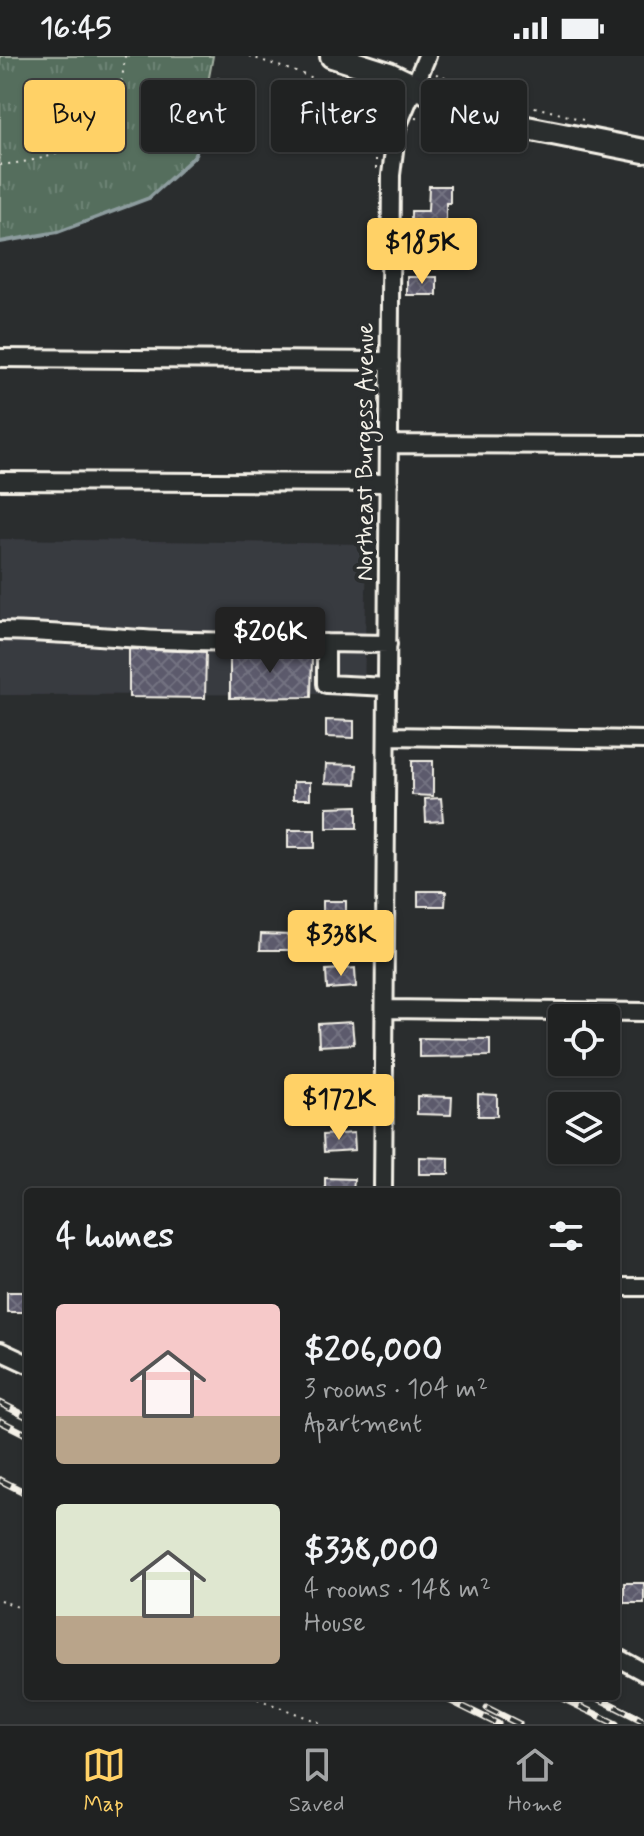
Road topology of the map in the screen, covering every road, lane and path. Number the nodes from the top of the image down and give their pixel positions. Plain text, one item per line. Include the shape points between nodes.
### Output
1 (125, 56) edge
2 (249, 56) edge
3 (332, 56) edge
4 (421, 71) edge
5 (319, 80) edge
6 (595, 123) dead end
7 (644, 151) edge
8 (0, 165) edge
9 (0, 358) edge
10 (390, 361) junction
11 (389, 444) junction
12 (644, 445) edge
13 (0, 481) edge
14 (389, 483) junction
15 (0, 631) edge
16 (326, 643) junction
17 (388, 644) junction
18 (388, 687) junction
19 (387, 736) junction
20 (644, 740) edge
21 (385, 1009) junction
22 (644, 1012) edge
23 (383, 1188) edge
24 (620, 1287) edge
25 (644, 1287) edge
26 (0, 1351) edge
27 (24, 1362) edge
28 (0, 1412) edge
29 (24, 1424) edge
30 (0, 1600) edge
31 (24, 1609) edge
32 (620, 1659) edge
33 (644, 1672) edge
34 (261, 1700) edge
35 (585, 1700) edge
36 (324, 1724) edge
37 (634, 1724) edge

1 - 8 path via 111,112 86,141 66,152
2 - 5 path
3 - 4 main road via 389,74
4 - 6 path
4 - 7 main road via 441,99 527,128
4 - 10 street, Northeast Burgess Avenue via 397,127 392,154
9 - 10 street
10 - 11 street, Northeast Burgess Avenue
11 - 12 street
11 - 14 street, Northeast Burgess Avenue
13 - 14 street
14 - 17 street, Northeast Burgess Avenue
15 - 16 street
16 - 17 street
16 - 18 street via 326,684
17 - 18 street, Northeast Burgess Avenue
18 - 19 street, Northeast Burgess Avenue
19 - 20 street
19 - 21 street, Northeast Burgess Avenue
21 - 22 street
21 - 23 street, Northeast Burgess Avenue
24 - 25 street
26 - 27 street
28 - 29 street
30 - 31 path
32 - 33 street
34 - 36 path
35 - 37 street

